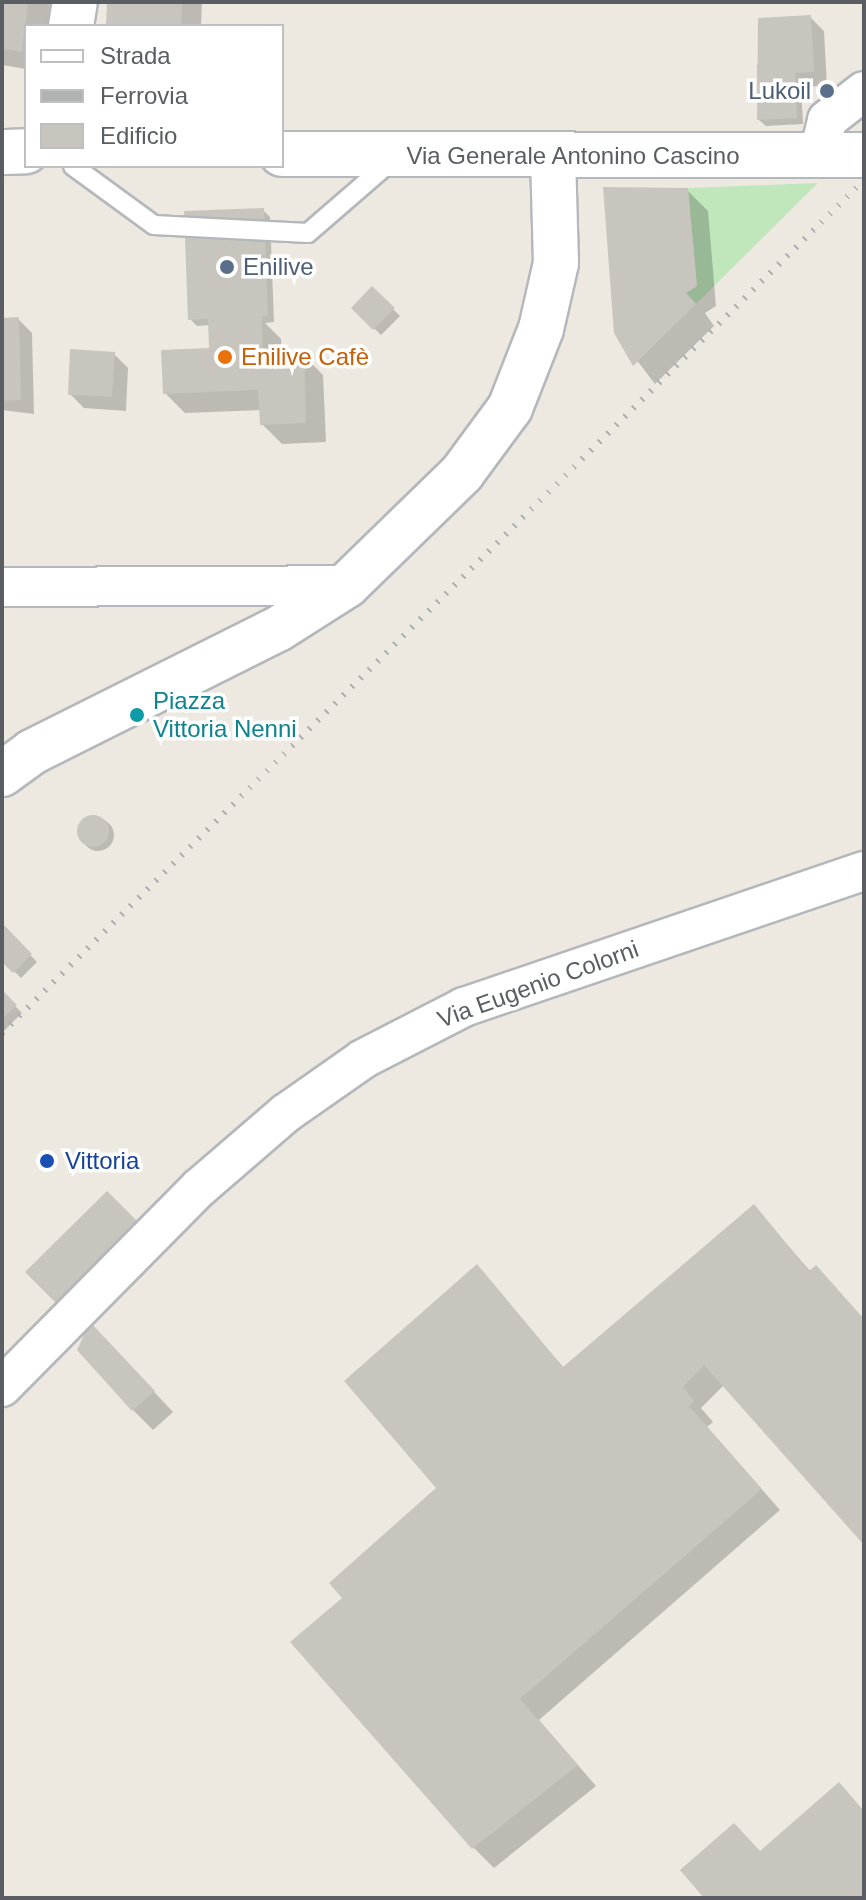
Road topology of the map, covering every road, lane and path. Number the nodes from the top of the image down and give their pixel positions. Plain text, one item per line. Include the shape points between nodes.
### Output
1 (75, 2) edge
2 (71, 24) edge
3 (864, 91) edge
4 (24, 151) edge
5 (2, 152) edge
6 (284, 154) edge
7 (397, 155) junction
8 (864, 155) edge
9 (818, 157) junction
10 (553, 158) junction
11 (76, 168) edge
12 (347, 585) junction
13 (2, 587) edge
14 (2, 774) edge
15 (864, 871) edge
16 (2, 1387) edge

1 - 2 street
3 - 9 street via 827,120
4 - 5 street
6 - 7 street, Via Generale Antonino Cascino
7 - 10 street, Via Generale Antonino Cascino
7 - 11 lane via 308,233 154,225
8 - 9 street, Via Generale Antonino Cascino
9 - 10 street, Via Generale Antonino Cascino
10 - 12 street via 556,263 541,329 510,408 462,473
12 - 13 street
12 - 14 street via 265,636 32,752
15 - 16 street, Via Eugenio Colorni via 464,1007 363,1059 286,1113 199,1188

